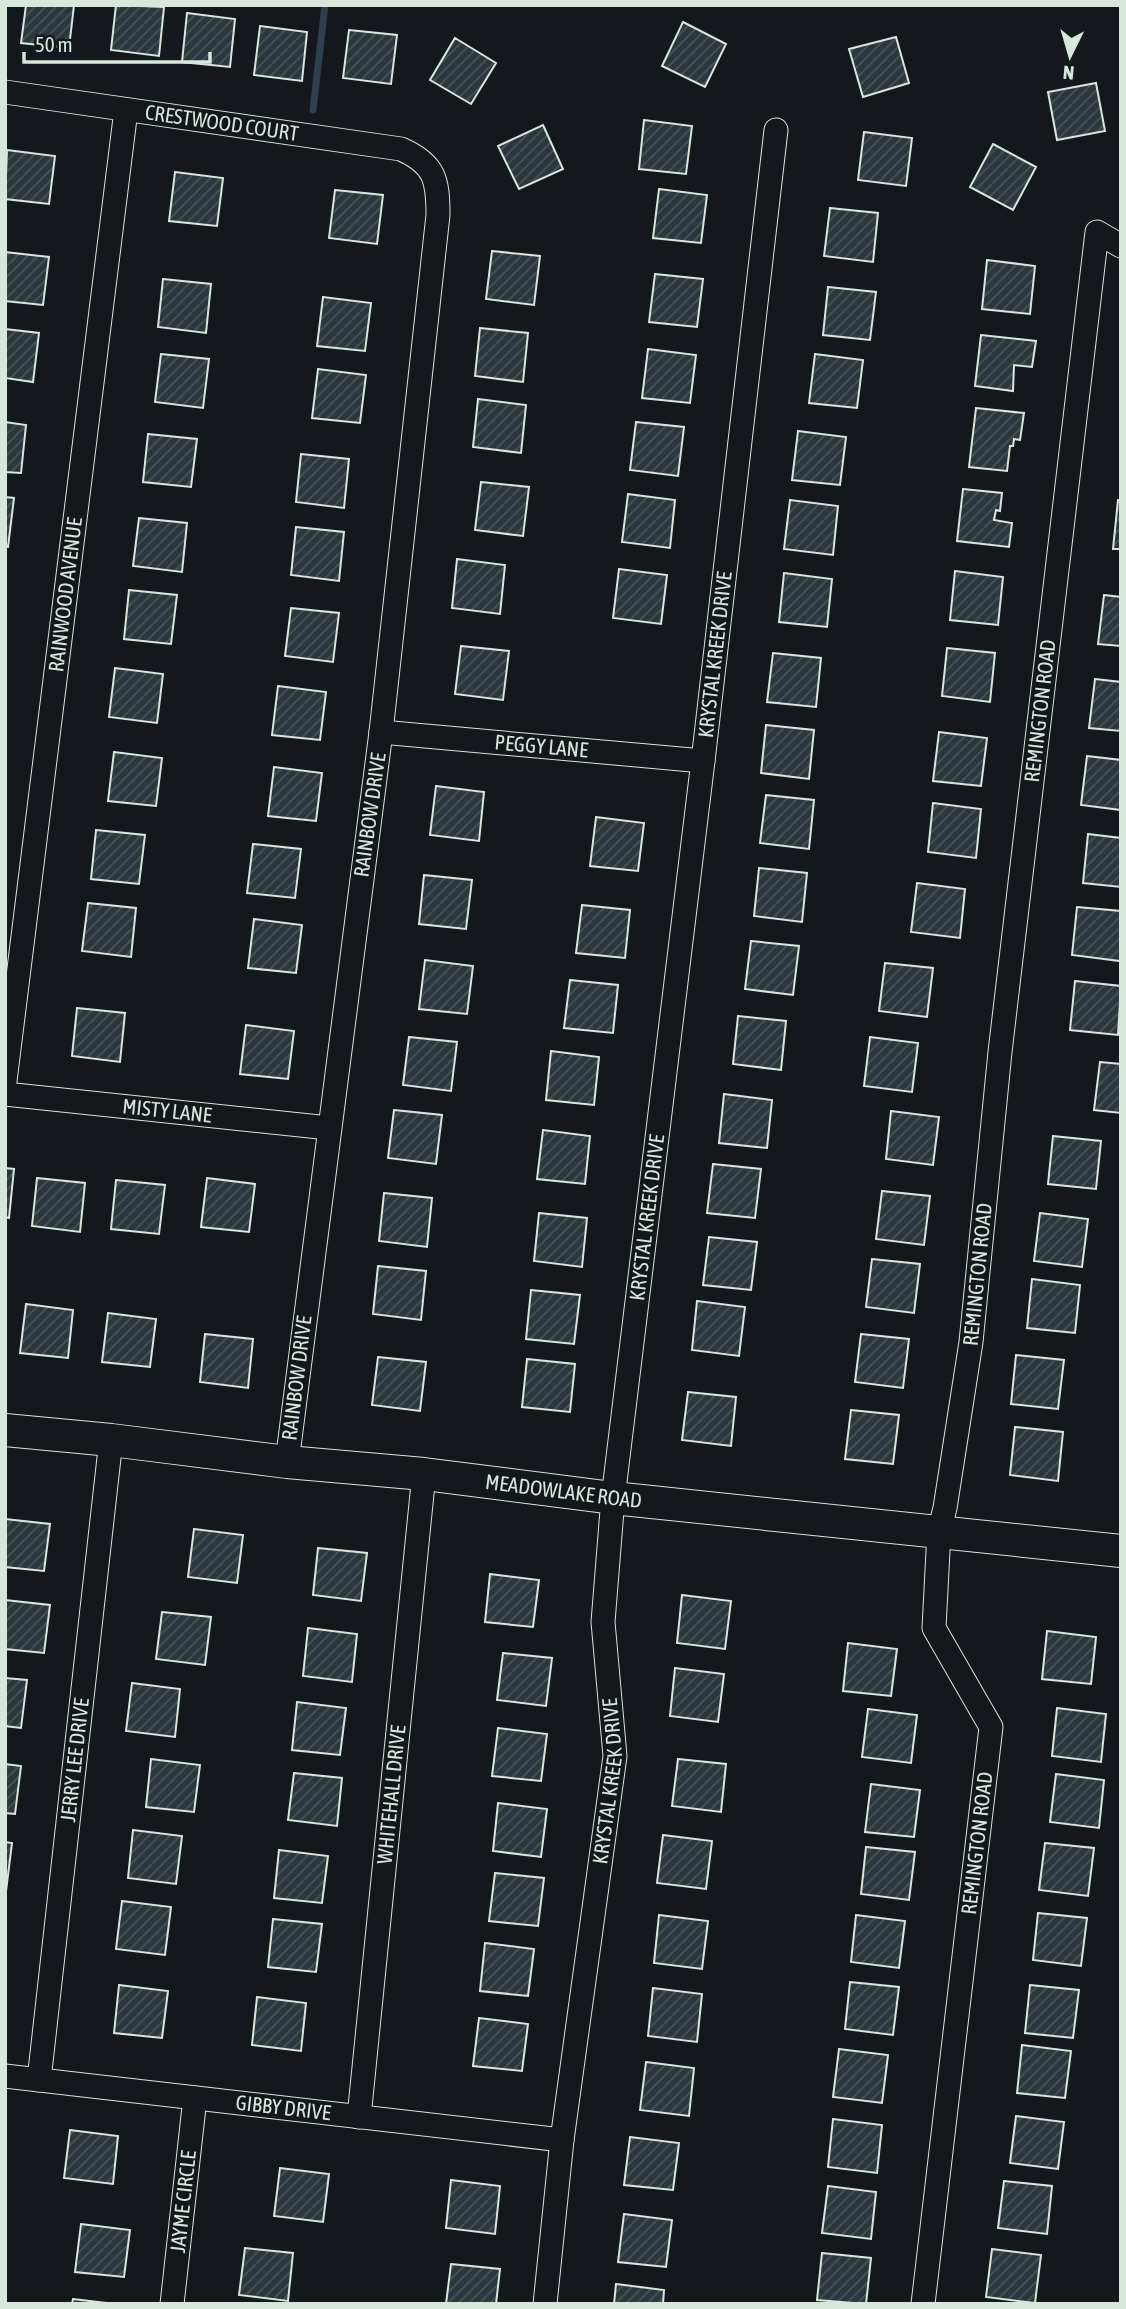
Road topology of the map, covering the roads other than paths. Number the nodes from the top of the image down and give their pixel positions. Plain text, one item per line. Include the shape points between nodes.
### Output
1 (5, 92) edge
2 (127, 110) junction
3 (776, 130) dead end
4 (431, 169) joint
5 (1121, 246) edge
6 (381, 732) junction
7 (703, 761) junction
8 (5, 1081) edge
9 (5, 1094) edge
10 (329, 1128) junction
11 (5, 1430) edge
12 (111, 1440) junction
13 (287, 1462) junction
14 (424, 1474) junction
15 (613, 1498) junction
16 (939, 1532) junction
17 (1121, 1551) edge
18 (5, 2076) edge
19 (39, 2080) junction
20 (195, 2098) junction
21 (359, 2117) junction
22 (562, 2140) junction
23 (172, 2304) edge
24 (545, 2304) edge
25 (923, 2304) edge

1 - 2 street, CRESTWOOD COURT
2 - 4 street, CRESTWOOD COURT via 383,145 418,156
2 - 8 street, RAINWOOD AVENUE
3 - 7 street, KRYSTAL KREEK DRIVE
4 - 6 street, RAINBOW DRIVE via 438,190 438,215
5 - 16 street, REMINGTON ROAD via 1097,232 1000,1052 971,1342
6 - 7 street, PEGGY LANE
6 - 10 street, RAINBOW DRIVE
7 - 15 street, KRYSTAL KREEK DRIVE
9 - 10 street, MISTY LANE
10 - 13 street, RAINBOW DRIVE
11 - 12 street, MEADOWLAKE ROAD
12 - 13 street, MEADOWLAKE ROAD
12 - 19 street, JERRY LEE DRIVE
13 - 14 street, MEADOWLAKE ROAD
14 - 15 street, MEADOWLAKE ROAD
14 - 21 street, WHITEHALL DRIVE
15 - 16 street, MEADOWLAKE ROAD
15 - 22 street, KRYSTAL KREEK DRIVE via 603,1622 615,1756
16 - 17 street, MEADOWLAKE ROAD
16 - 25 street, REMINGTON ROAD via 934,1628 991,1727
18 - 19 street, GIBBY DRIVE
19 - 20 street, GIBBY DRIVE
20 - 21 street, GIBBY DRIVE
20 - 23 street, JAYME CIRCLE
21 - 22 street, GIBBY DRIVE
22 - 24 street, KRYSTAL KREEK DRIVE

